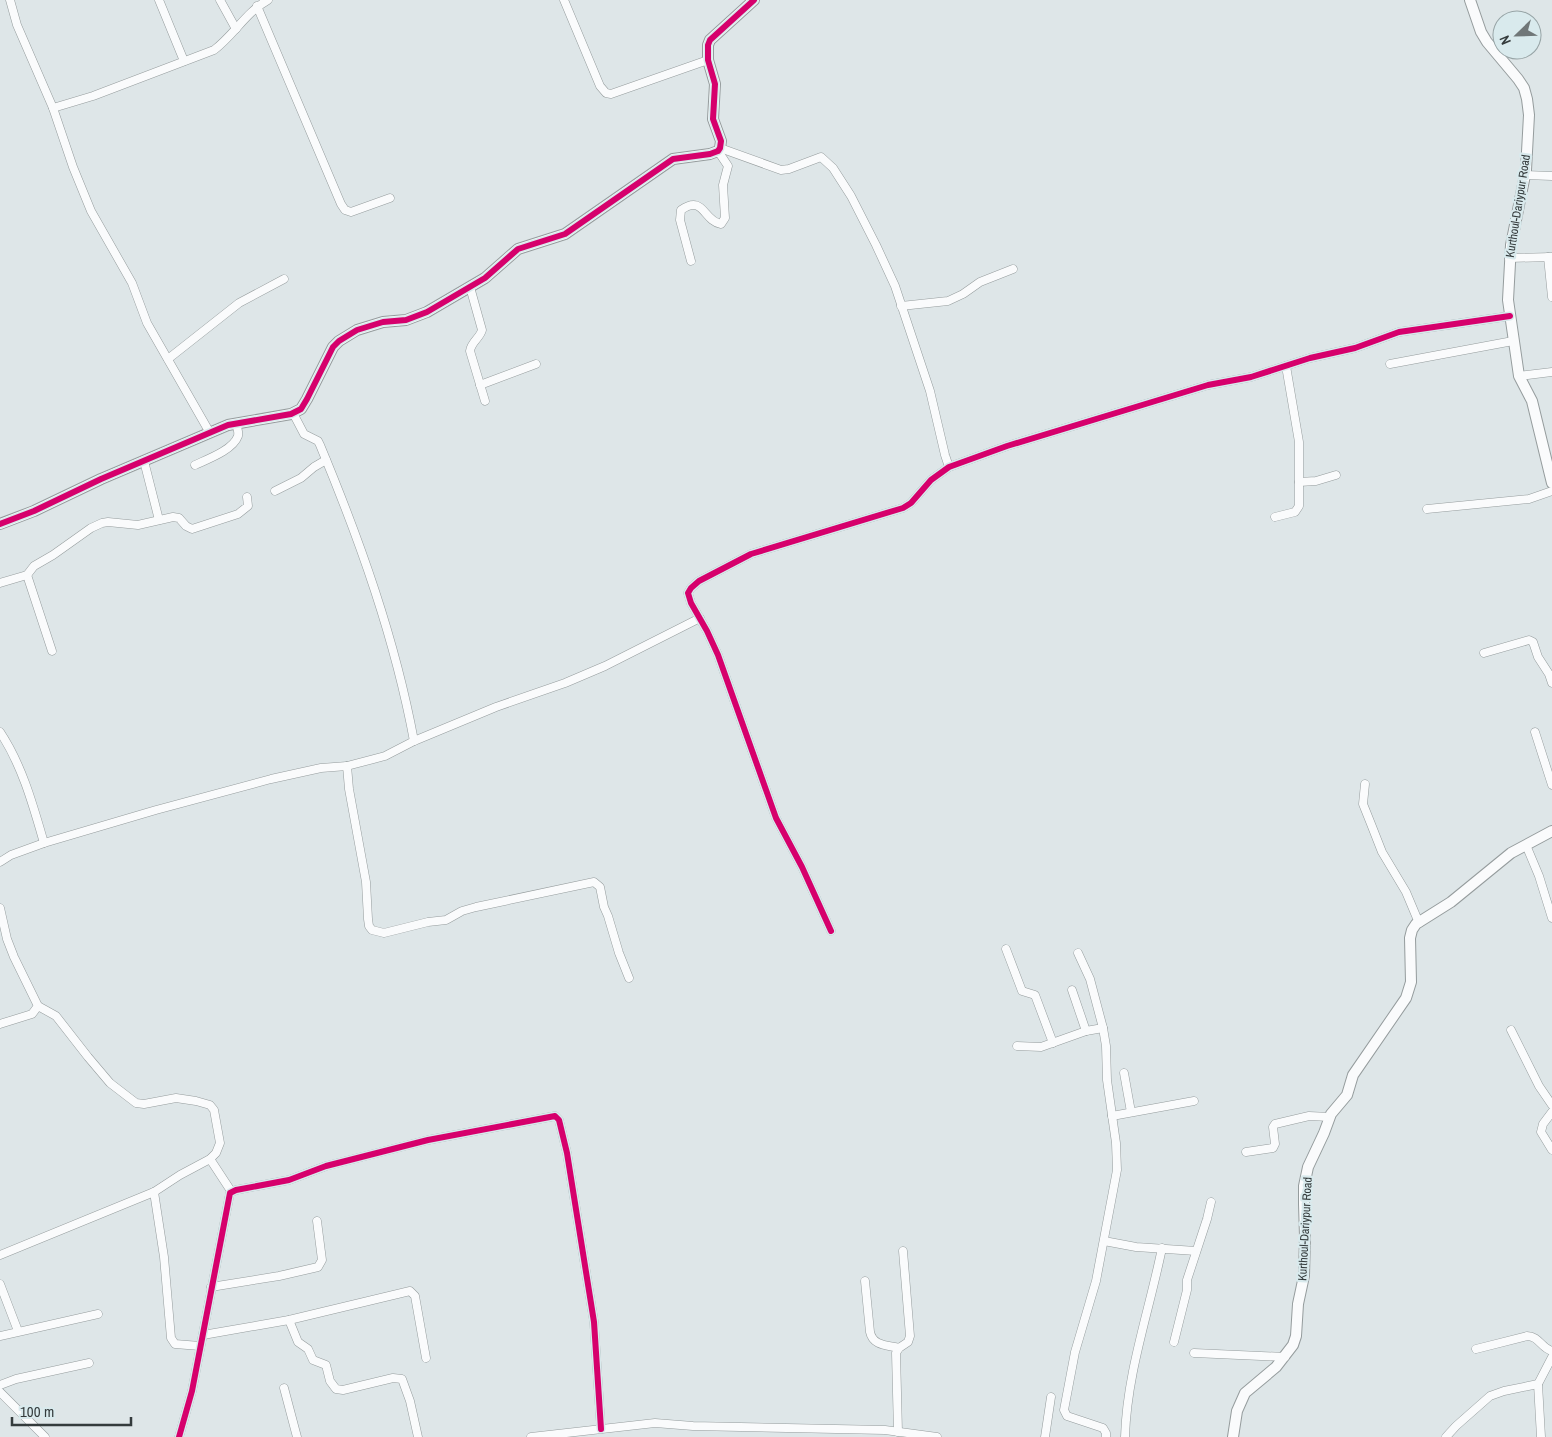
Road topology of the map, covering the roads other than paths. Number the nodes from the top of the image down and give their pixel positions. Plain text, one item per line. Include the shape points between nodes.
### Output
1 (10, 0) edge
2 (159, 0) edge
3 (220, 0) edge
4 (268, 0) edge
5 (564, 0) edge
6 (754, 0) edge
7 (1471, 0) edge
8 (257, 6) junction
9 (236, 29) junction
10 (708, 60) junction
11 (184, 61) junction
12 (53, 108) junction
13 (719, 149) junction
14 (1525, 175) junction
15 (1552, 176) edge
16 (390, 198) dead end
17 (1550, 257) edge
18 (1509, 258) junction
19 (691, 261) dead end
20 (1013, 269) dead end
21 (284, 279) dead end
22 (470, 287) junction
23 (1552, 297) edge
24 (902, 306) junction
25 (1510, 316) junction
26 (1513, 341) junction
27 (168, 359) junction
28 (536, 364) dead end
29 (1390, 364) dead end
30 (1286, 366) junction
31 (1552, 372) edge
32 (1519, 376) junction
33 (480, 385) junction
34 (485, 401) dead end
35 (293, 413) junction
36 (236, 424) junction
37 (210, 433) junction
38 (1548, 456) edge
39 (326, 460) junction
40 (144, 461) junction
41 (195, 465) dead end
42 (949, 466) junction
43 (1336, 475) dead end
44 (1299, 482) junction
45 (1552, 482) edge
46 (275, 491) dead end
47 (1552, 491) edge
48 (247, 496) dead end
49 (1427, 509) dead end
50 (1275, 517) dead end
51 (159, 520) junction
52 (0, 524) edge
53 (27, 575) junction
54 (0, 583) edge
55 (700, 618) junction
56 (52, 651) dead end
57 (1484, 653) dead end
58 (1552, 683) edge
59 (0, 732) edge
60 (1535, 732) dead end
61 (414, 741) junction
62 (347, 766) junction
63 (1365, 784) dead end
64 (1552, 785) edge
65 (1552, 831) edge
66 (44, 843) junction
67 (1526, 845) junction
68 (0, 862) edge
69 (0, 908) edge
70 (1552, 918) edge
71 (1419, 923) junction
72 (831, 931) dead end
73 (1006, 949) dead end
74 (1078, 953) dead end
75 (629, 978) dead end
76 (1072, 990) dead end
77 (38, 1006) junction
78 (0, 1024) edge
79 (1103, 1028) junction
80 (1512, 1030) dead end
81 (1086, 1031) junction
82 (1053, 1043) junction
83 (1018, 1046) dead end
84 (1124, 1073) dead end
85 (1194, 1101) dead end
86 (1552, 1105) edge
87 (1131, 1112) junction
88 (1552, 1112) edge
89 (1112, 1116) junction
90 (1330, 1117) junction
91 (1552, 1150) edge
92 (1246, 1152) dead end
93 (210, 1159) junction
94 (154, 1192) junction
95 (231, 1192) junction
96 (1210, 1202) dead end
97 (317, 1221) dead end
98 (1104, 1241) junction
99 (1162, 1248) junction
100 (903, 1251) dead end
101 (1196, 1251) junction
102 (0, 1255) edge
103 (865, 1281) dead end
104 (0, 1284) edge
105 (212, 1287) junction
106 (98, 1314) dead end
107 (289, 1320) junction
108 (18, 1331) junction
109 (203, 1335) junction
110 (0, 1336) edge
111 (1174, 1342) dead end
112 (200, 1346) junction
113 (899, 1348) junction
114 (1476, 1349) dead end
115 (1194, 1352) dead end
116 (1552, 1352) edge
117 (1285, 1357) junction
118 (1552, 1357) edge
119 (426, 1358) dead end
120 (89, 1363) dead end
121 (1538, 1384) junction
122 (0, 1386) edge
123 (284, 1388) dead end
124 (0, 1392) edge
125 (1051, 1397) dead end
126 (8, 1399) junction
127 (0, 1404) edge
128 (1049, 1411) junction
129 (1064, 1412) junction
130 (601, 1429) junction
131 (898, 1432) junction
132 (45, 1437) edge
133 (179, 1437) edge
134 (297, 1437) edge
135 (418, 1437) edge
136 (530, 1437) edge
137 (937, 1437) edge
138 (1045, 1437) edge
139 (1106, 1437) edge
140 (1125, 1437) edge
141 (1233, 1437) edge
142 (1446, 1437) edge
143 (1541, 1437) edge

1 - 12 street
2 - 11 street
3 - 9 street
4 - 8 street
5 - 10 street via 600,86 606,93
6 - 10 street via 710,40
7 - 14 street, Kurthoul-Dariypur Road via 1487,42 1524,88 1529,115
8 - 9 street
8 - 16 street via 345,210 352,212
9 - 11 street via 214,50
10 - 13 street via 715,84 713,119 721,141
11 - 12 street
12 - 27 street via 72,167 91,211 132,283 147,323
13 - 19 street via 728,166 723,185 725,218 717,224 696,205 681,210 680,220
13 - 22 street via 710,154 673,159 564,234 518,250
13 - 24 street via 781,170 817,157 826,160 857,207
14 - 15 street
14 - 18 street, Kurthoul-Dariypur Road
17 - 18 street
17 - 23 street
18 - 25 street, Kurthoul-Dariypur Road
20 - 24 street via 980,282 948,301
21 - 27 street via 239,303
22 - 33 street via 482,325 470,351
22 - 35 street via 427,312 406,320 383,322 357,330 338,341 301,409
24 - 42 street via 930,391
25 - 26 street, Kurthoul-Dariypur Road
25 - 30 street via 1399,332 1356,348
26 - 29 street
26 - 32 street, Kurthoul-Dariypur Road
27 - 37 street
28 - 33 street
30 - 42 street via 1184,392
30 - 44 street via 1299,442
31 - 32 street
32 - 38 street, Kurthoul-Dariypur Road via 1532,401
33 - 34 street
35 - 36 street
35 - 39 street via 304,434 318,441
36 - 37 street
36 - 41 street via 238,435 233,443
37 - 40 street
38 - 45 street, Kurthoul-Dariypur Road
39 - 46 street
39 - 61 street via 378,599
40 - 51 street
40 - 52 street
42 - 55 street via 903,508 751,554 699,581 688,593
43 - 44 street
44 - 50 street via 1298,510
47 - 49 street via 1529,499
48 - 51 street via 246,509 204,526 192,529 173,517
51 - 53 street via 138,524 102,523 34,566
53 - 54 street
53 - 56 street
55 - 61 street via 605,666
55 - 72 street via 731,688 776,818
57 - 58 street via 1530,640
59 - 66 street via 12,749
60 - 64 street
61 - 62 street via 385,756
62 - 66 street via 271,779
62 - 75 street via 372,930 384,933 446,920 476,907 594,882 600,887
63 - 71 street via 1363,804 1367,816
65 - 67 street
66 - 68 street
67 - 70 street
67 - 71 street
69 - 77 street via 14,957
71 - 90 street, Kurthoul-Dariypur Road via 1410,938 1411,982 1406,998 1353,1075 1346,1095
73 - 82 street via 1022,991 1035,995
74 - 79 street via 1090,979
76 - 81 street
77 - 78 street via 32,1014
77 - 93 street via 56,1016 110,1083 136,1103 176,1098 210,1105 214,1110 220,1143
79 - 81 street
79 - 89 street
80 - 86 street via 1532,1074
81 - 82 street
82 - 83 street via 1038,1047
84 - 87 street
85 - 87 street
87 - 89 street
88 - 91 street via 1541,1132
89 - 98 street via 1117,1170
90 - 92 street via 1309,1116 1276,1124 1274,1148
90 - 117 street, Kurthoul-Dariypur Road via 1308,1166 1304,1204 1304,1276 1296,1336
93 - 94 street
93 - 95 street
94 - 102 street
94 - 112 street via 171,1338 175,1344
95 - 105 street
95 - 130 street via 289,1180 326,1166 428,1140 557,1117 567,1153 594,1322
96 - 101 street
97 - 105 street via 322,1260 318,1267
98 - 99 street
98 - 129 street via 1074,1357
99 - 101 street
99 - 140 street via 1134,1362
100 - 113 street via 909,1340
101 - 111 street
103 - 113 street via 872,1339
104 - 108 street
105 - 109 street
106 - 108 street
107 - 109 street
107 - 119 street via 410,1291 415,1296
107 - 135 street via 298,1342 308,1349 314,1361 326,1365 336,1389 402,1379
108 - 110 street
109 - 112 street
112 - 133 street
113 - 131 street via 896,1357
114 - 116 street via 1534,1336
115 - 117 street
117 - 141 street, Kurthoul-Dariypur Road via 1245,1393 1237,1411
118 - 121 street
120 - 122 street
121 - 142 street via 1490,1396
121 - 143 street
123 - 134 street
124 - 126 street
125 - 128 street
126 - 127 street
126 - 132 street
128 - 129 street
128 - 138 street
129 - 139 street via 1103,1428
130 - 131 street via 655,1423
130 - 136 street
131 - 137 street

